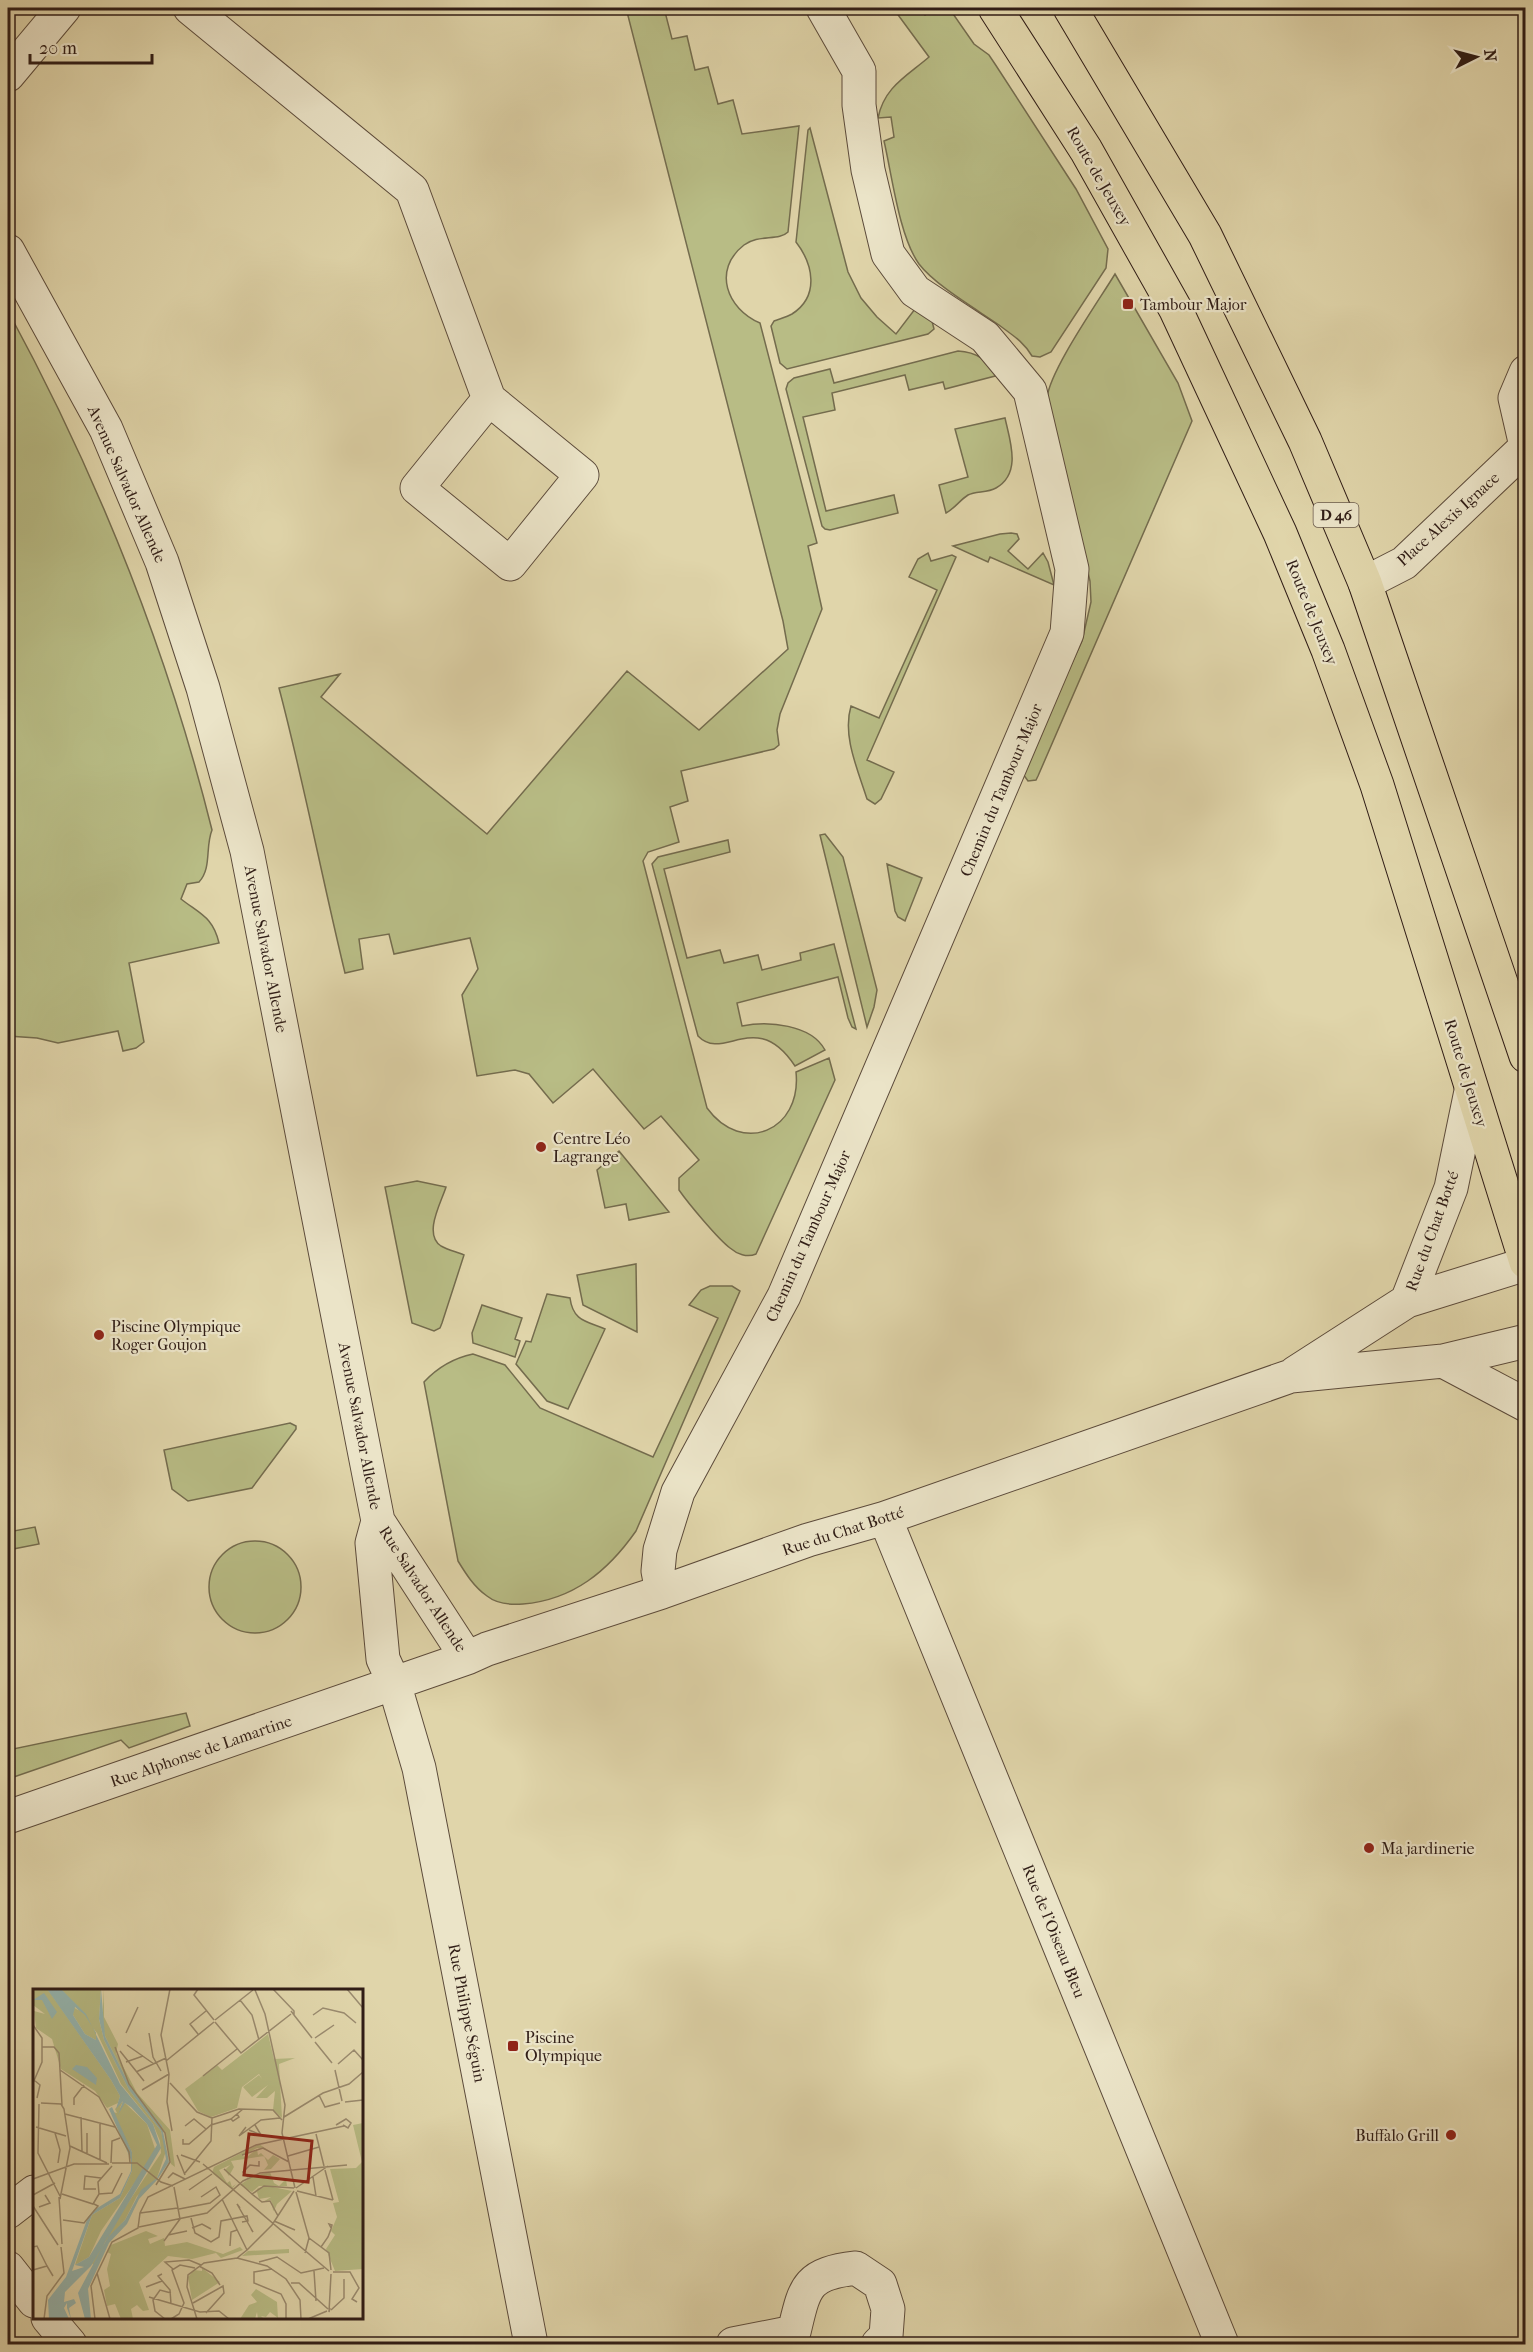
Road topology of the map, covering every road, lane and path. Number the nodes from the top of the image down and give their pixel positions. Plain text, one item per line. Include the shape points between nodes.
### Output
1 (64, 8) edge
2 (190, 8) edge
3 (823, 8) edge
4 (995, 8) edge
5 (1071, 8) edge
6 (8, 75) edge
7 (8, 251) edge
8 (1526, 372) edge
9 (489, 399) junction
10 (1526, 447) edge
11 (1365, 583) junction
12 (1526, 1056) edge
13 (1472, 1091) junction
14 (1526, 1263) edge
15 (1407, 1301) junction
16 (1526, 1341) edge
17 (1443, 1361) junction
18 (1291, 1376) junction
19 (1526, 1405) edge
20 (885, 1518) junction
21 (378, 1521) junction
22 (662, 1592) junction
23 (467, 1658) junction
24 (394, 1683) junction
25 (8, 1817) edge
26 (33, 2193) edge
27 (8, 2212) edge
28 (8, 2268) edge
29 (33, 2300) edge
30 (49, 2319) edge
31 (800, 2338) edge
32 (70, 2344) edge
33 (531, 2344) edge
34 (732, 2344) edge
35 (878, 2344) edge
36 (1222, 2344) edge

1 - 6 street
2 - 9 street via 412,190
3 - 22 street, Chemin du Tambour Major via 859,71 859,105 868,170 888,254 915,291 986,337 1030,391 1071,569 1067,633 784,1296 678,1492 660,1550
4 - 13 main road, Route de Jeuxey via 1086,150 1176,310 1280,533 1377,785
5 - 11 main road, D 46 via 1204,235 1305,441
7 - 21 street, Avenue Salvador Allende via 106,429 162,562 203,688 247,851
8 - 10 street, Place Alexis Ignace via 1515,398
9 - 9 street via 417,488 510,564 582,475
10 - 11 street, Place Alexis Ignace via 1404,563
11 - 12 main road, D 46
13 - 14 main road, Route de Jeuxey
13 - 15 street, Rue du Chat Botté via 1451,1188
14 - 15 street, Rue du Chat Botté
15 - 18 street, Rue du Chat Botté
16 - 17 street, Rue du Chat Botté
17 - 18 street, Rue du Chat Botté
17 - 19 street
18 - 20 street, Rue du Chat Botté
20 - 22 street, Rue du Chat Botté via 808,1540
20 - 36 street, Rue de l'Oiseau Bleu
21 - 23 street, Rue Salvador Allende
21 - 24 street, Avenue Salvador Allende via 372,1544 383,1659
22 - 23 street, Rue du Chat Botté
23 - 24 street, Rue du Chat Botté
24 - 25 street, Rue Alphonse de Lamartine
24 - 33 street, Rue Philippe Séguin via 419,1768
26 - 27 street
28 - 29 street
30 - 32 street
31 - 34 street
31 - 35 street via 801,2305 809,2284 829,2271 855,2268 880,2284 888,2309 886,2336

